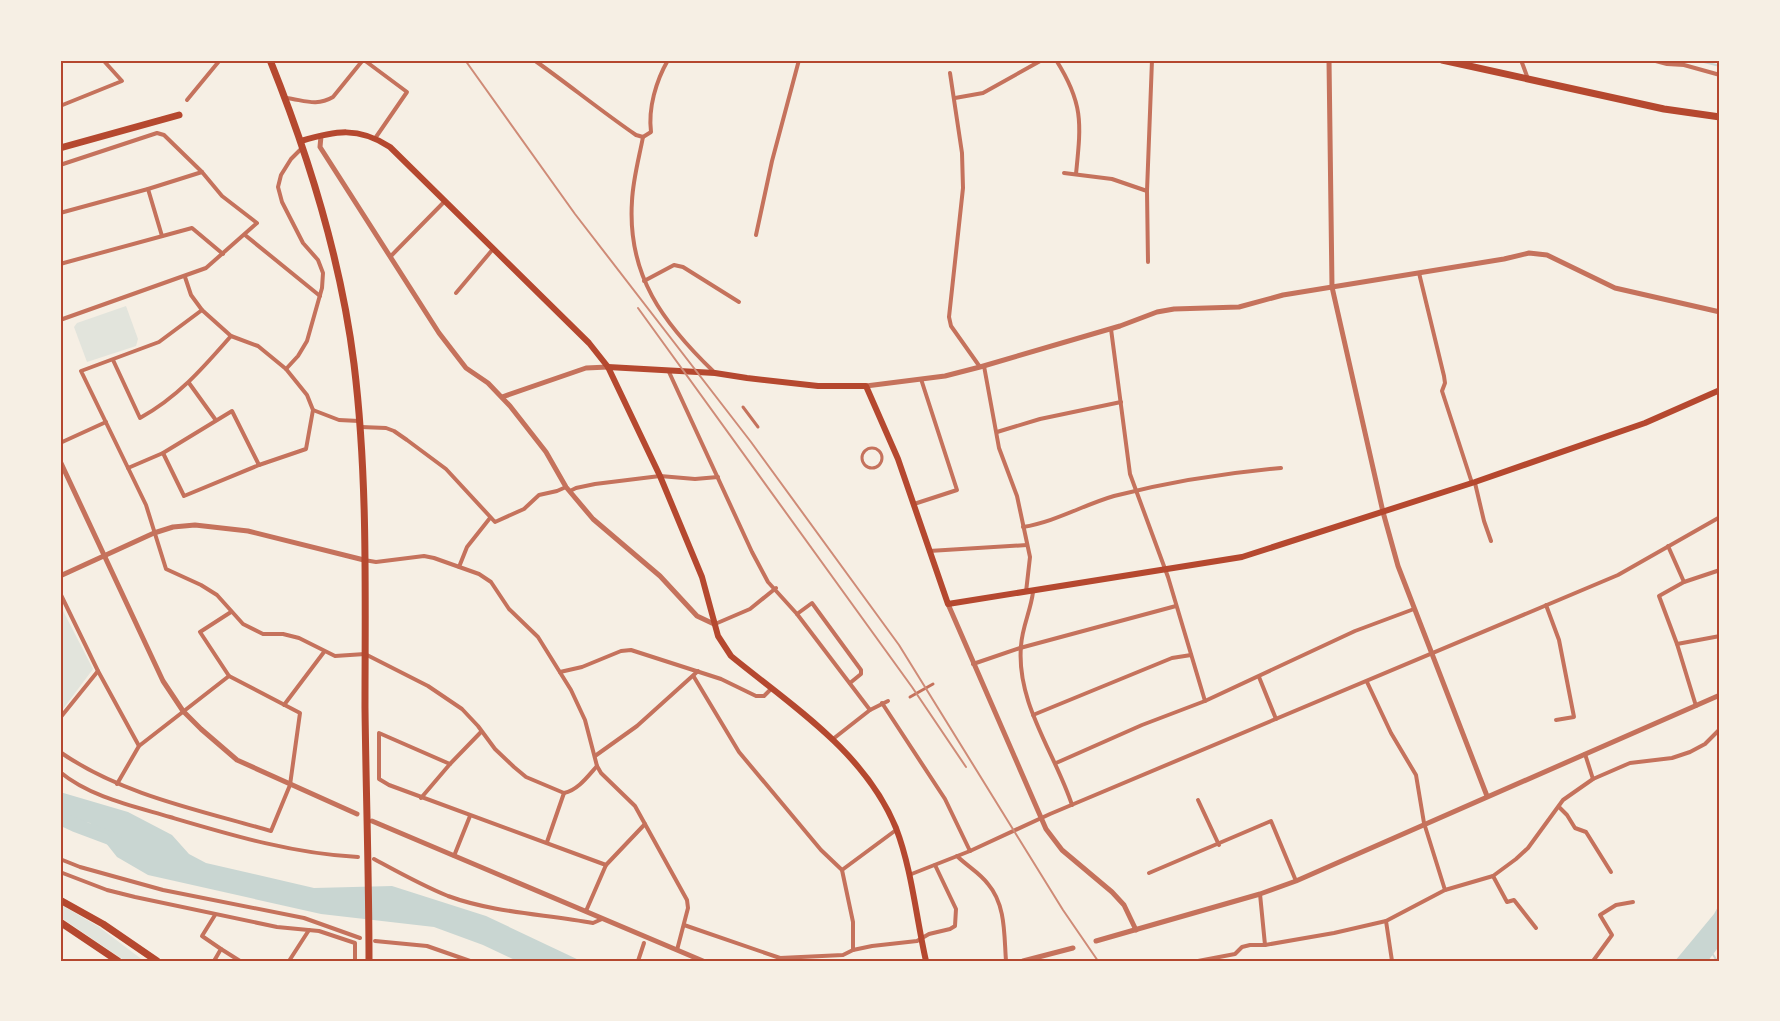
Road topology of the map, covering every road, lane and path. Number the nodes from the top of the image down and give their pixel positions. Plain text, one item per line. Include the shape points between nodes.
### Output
1 (103, 60) edge
2 (220, 60) edge
3 (270, 60) edge
4 (364, 60) edge
5 (534, 60) edge
6 (668, 60) edge
7 (799, 60) edge
8 (1042, 60) edge
9 (1056, 60) edge
10 (1152, 60) edge
11 (1329, 60) edge
12 (1442, 60) edge
13 (1521, 60) edge
14 (1652, 60) edge
15 (1676, 62) edge
16 (950, 73) dead end
17 (1720, 75) edge
18 (1528, 79) junction
19 (285, 98) junction
20 (955, 98) junction
21 (187, 100) dead end
22 (60, 106) edge
23 (179, 115) dead end
24 (1720, 117) edge
25 (321, 136) junction
26 (643, 137) junction
27 (376, 138) junction
28 (302, 145) junction
29 (60, 148) edge
30 (60, 165) edge
31 (201, 172) junction
32 (1064, 173) dead end
33 (1076, 174) junction
34 (148, 189) junction
35 (1147, 191) junction
36 (445, 201) junction
37 (60, 213) edge
38 (245, 235) junction
39 (756, 235) dead end
40 (162, 236) junction
41 (493, 248) junction
42 (223, 254) junction
43 (391, 256) junction
44 (1148, 262) dead end
45 (60, 264) edge
46 (1419, 273) junction
47 (185, 277) junction
48 (644, 281) junction
49 (1332, 287) junction
50 (456, 293) dead end
51 (320, 296) junction
52 (739, 302) dead end
53 (202, 310) junction
54 (1720, 312) edge
55 (60, 320) edge
56 (1111, 329) junction
57 (231, 336) junction
58 (113, 360) junction
59 (982, 366) junction
60 (608, 367) junction
61 (286, 369) junction
62 (669, 372) junction
63 (715, 373) junction
64 (921, 378) junction
65 (189, 383) junction
66 (866, 386) junction
67 (1720, 390) edge
68 (502, 397) junction
69 (1121, 402) junction
70 (743, 408) dead end
71 (314, 410) junction
72 (215, 420) junction
73 (106, 422) junction
74 (360, 424) junction
75 (758, 427) dead end
76 (997, 432) junction
77 (60, 443) edge
78 (870, 448) joint
79 (163, 453) junction
80 (60, 461) edge
81 (260, 465) junction
82 (128, 468) junction
83 (1281, 468) dead end
84 (660, 476) junction
85 (718, 477) junction
86 (1474, 482) junction
87 (568, 489) junction
88 (1136, 491) junction
89 (915, 504) junction
90 (1383, 512) junction
91 (1720, 517) edge
92 (490, 518) junction
93 (1023, 527) junction
94 (154, 533) junction
95 (1491, 541) dead end
96 (1027, 545) junction
97 (1668, 546) junction
98 (928, 551) junction
99 (104, 555) junction
100 (364, 560) junction
101 (459, 567) junction
102 (1720, 570) edge
103 (1165, 571) junction
104 (60, 576) edge
105 (1684, 582) junction
106 (776, 588) junction
107 (1030, 592) junction
108 (60, 593) edge
109 (948, 604) junction
110 (1546, 605) junction
111 (1176, 606) junction
112 (1414, 609) junction
113 (231, 612) junction
114 (797, 614) junction
115 (714, 624) junction
116 (1720, 636) edge
117 (1677, 644) junction
118 (1020, 648) junction
119 (324, 652) junction
120 (1432, 653) junction
121 (365, 654) junction
122 (1191, 655) junction
123 (973, 664) junction
124 (98, 671) junction
125 (698, 671) junction
126 (560, 672) junction
127 (230, 676) junction
128 (694, 677) junction
129 (1259, 677) junction
130 (1367, 682) junction
131 (850, 683) junction
132 (933, 684) dead end
133 (771, 689) junction
134 (1720, 695) edge
135 (910, 697) dead end
136 (888, 701) dead end
137 (1205, 701) junction
138 (882, 703) junction
139 (284, 705) junction
140 (1696, 706) junction
141 (870, 710) junction
142 (183, 711) junction
143 (1033, 715) junction
144 (60, 718) edge
145 (1276, 719) junction
146 (1556, 720) dead end
147 (1720, 729) edge
148 (481, 732) junction
149 (833, 739) junction
150 (139, 746) junction
151 (60, 752) edge
152 (1585, 753) junction
153 (595, 756) junction
154 (1056, 763) junction
155 (450, 764) junction
156 (597, 766) junction
157 (60, 772) edge
158 (1593, 779) junction
159 (117, 784) junction
160 (290, 785) junction
161 (564, 793) junction
162 (1487, 796) junction
163 (421, 798) junction
164 (1198, 800) dead end
165 (1072, 805) junction
166 (1559, 807) junction
167 (357, 814) dead end
168 (470, 816) junction
169 (1041, 819) junction
170 (372, 820) dead end
171 (645, 823) junction
172 (1424, 823) junction
173 (897, 830) junction
174 (547, 842) junction
175 (1219, 845) junction
176 (970, 851) junction
177 (454, 856) junction
178 (957, 856) junction
179 (358, 857) dead end
180 (60, 859) edge
181 (374, 859) dead end
182 (606, 865) junction
183 (935, 865) junction
184 (842, 870) junction
185 (60, 872) edge
186 (1611, 872) dead end
187 (1149, 873) dead end
188 (909, 875) junction
189 (1493, 876) junction
190 (1296, 881) junction
191 (1445, 890) junction
192 (1260, 894) junction
193 (60, 900) edge
194 (1633, 902) dead end
195 (586, 911) junction
196 (215, 915) junction
197 (602, 919) junction
198 (1386, 921) junction
199 (60, 922) edge
200 (684, 925) junction
201 (1536, 928) dead end
202 (309, 930) junction
203 (1136, 930) junction
204 (360, 938) dead end
205 (921, 938) junction
206 (372, 939) junction
207 (1096, 941) dead end
208 (644, 943) dead end
209 (1265, 945) junction
210 (1073, 948) dead end
211 (221, 949) junction
212 (677, 950) junction
213 (853, 950) junction
214 (118, 961) edge
215 (157, 961) edge
216 (214, 961) edge
217 (240, 961) edge
218 (289, 961) edge
219 (355, 961) edge
220 (369, 961) edge
221 (470, 961) edge
222 (638, 961) edge
223 (703, 961) edge
224 (926, 961) edge
225 (1006, 961) edge
226 (1023, 961) edge
227 (1198, 961) edge
228 (1392, 961) edge
229 (1593, 961) edge

1 - 22 street via 122,81
2 - 21 street
3 - 19 highway
4 - 19 street via 327,100 308,104
4 - 27 street via 407,92
5 - 26 street
6 - 26 street via 653,100 651,132
7 - 39 street
8 - 20 street via 983,93
9 - 33 street via 1070,82 1080,117
10 - 35 street
11 - 49 street
12 - 18 highway
13 - 18 street
14 - 15 street
15 - 17 street
16 - 20 street
18 - 24 highway via 1664,109
19 - 28 highway
20 - 59 street via 963,188 949,317 951,326
23 - 29 highway
25 - 27 main road via 351,132
25 - 28 main road
25 - 43 street via 320,147
26 - 48 street via 632,201 633,237
27 - 36 main road
28 - 51 street via 280,175 278,186 303,243 318,260 323,273
28 - 74 highway via 345,308
30 - 31 street via 158,134 164,135
31 - 34 street
31 - 38 street via 222,196 257,223
32 - 33 street
33 - 35 street via 1112,179
34 - 37 street
34 - 40 street
35 - 44 street
36 - 41 main road
36 - 43 street
38 - 42 street
38 - 51 street
40 - 42 street via 192,228
40 - 45 street
41 - 50 street
41 - 60 main road
42 - 47 street via 206,268
43 - 68 street via 457,358
46 - 49 street
46 - 54 street via 1529,253 1547,255 1615,288
46 - 86 street via 1444,376 1442,392
47 - 53 street
47 - 55 street
48 - 52 street via 674,265
48 - 63 street via 663,316
49 - 56 street via 1239,307 1157,312
49 - 90 street
51 - 61 street via 307,341
53 - 57 street
53 - 58 street via 159,342
56 - 59 street
56 - 69 street
57 - 61 street via 258,346
57 - 65 street
58 - 65 street via 140,418
58 - 73 street via 81,371
59 - 64 street
59 - 76 street
60 - 62 main road
60 - 68 street via 586,368
60 - 84 main road
61 - 71 street
62 - 63 main road
62 - 85 street
63 - 66 main road via 810,385
64 - 66 street
64 - 89 street via 957,490
65 - 72 street
66 - 89 main road
67 - 86 main road via 1645,423
68 - 87 street via 546,452
69 - 76 street via 1040,418
69 - 88 street via 1130,474
70 - 75 street
71 - 74 street
71 - 81 street via 306,449
72 - 79 street
72 - 81 street via 232,411
73 - 77 street
73 - 82 street
74 - 92 street via 394,431 446,469
74 - 100 highway
76 - 93 street
78 - 78 street via 862,454 866,467 881,461 877,448
79 - 81 street via 184,496
79 - 82 street
80 - 99 street
82 - 94 street
83 - 88 street
84 - 85 street
84 - 87 street
84 - 115 main road via 696,560
85 - 106 street via 752,552 768,582
86 - 90 main road
86 - 95 street
87 - 92 street via 539,495 524,509 495,522
87 - 115 street via 593,519 660,576 698,616
88 - 93 street
88 - 103 street
89 - 98 main road
90 - 103 main road via 1242,557
90 - 112 street
91 - 97 street
92 - 101 street via 467,547
93 - 96 street
94 - 99 street
94 - 100 street via 195,525 248,531
94 - 113 street via 166,569 217,595
96 - 98 street
96 - 107 street
97 - 105 street
97 - 110 street via 1618,575
98 - 109 main road
99 - 104 street
99 - 142 street via 163,681
100 - 101 street via 424,556
100 - 121 highway
101 - 126 street via 491,582 509,609 538,637
102 - 105 street
103 - 107 main road
103 - 111 street
105 - 117 street via 1659,596
106 - 114 street
106 - 115 street via 750,609
107 - 109 main road
107 - 118 street
108 - 124 street
109 - 123 street
110 - 120 street
110 - 146 street via 1559,640 1574,717
111 - 118 street
111 - 122 street
112 - 120 street
112 - 129 street via 1355,631
113 - 119 street via 243,624 263,634 299,638
113 - 127 street via 200,632
114 - 131 street
114 - 131 street via 812,603 861,670
115 - 133 main road via 731,656
116 - 117 street
117 - 140 street
118 - 123 street
118 - 143 street via 1023,684
119 - 121 street via 335,656
119 - 139 street
120 - 130 street
120 - 162 street
121 - 148 street via 428,686 462,709
121 - 206 highway
122 - 137 street
122 - 143 street via 1172,658
123 - 169 street
124 - 144 street
124 - 150 street
125 - 126 street via 626,650
125 - 128 street
125 - 133 street via 756,696 764,696
126 - 153 street via 585,720
127 - 139 street
127 - 142 street
128 - 153 street
128 - 184 street via 739,752 820,850
129 - 137 street
129 - 145 street
130 - 145 street
130 - 172 street via 1416,775
131 - 141 street
132 - 135 street
133 - 149 main road
134 - 140 street
136 - 138 street
137 - 154 street
138 - 141 street
138 - 176 street via 941,791
139 - 160 street via 300,713
140 - 152 street
141 - 149 street
142 - 150 street
142 - 160 street via 237,760
143 - 154 street
145 - 165 street
147 - 158 street via 1705,744 1689,752 1630,763
148 - 155 street
148 - 161 street via 526,777
149 - 173 main road via 865,775
150 - 159 street
151 - 159 street
152 - 158 street
152 - 162 street
153 - 156 street
154 - 165 street
155 - 163 street
155 - 163 street via 379,733 379,779
156 - 161 street via 579,785
156 - 171 street via 635,806
157 - 179 street via 101,795 219,831 323,855
158 - 166 street
159 - 160 street via 271,831
160 - 167 street
161 - 174 street
162 - 172 street
163 - 168 street
164 - 175 street
165 - 169 street
166 - 186 street via 1575,828 1586,832
166 - 189 street via 1528,848
168 - 174 street
168 - 177 street
169 - 176 street
169 - 203 street via 1062,850 1124,905
170 - 177 street
171 - 182 street
171 - 200 street via 687,900
172 - 190 street
172 - 191 street
173 - 184 street
173 - 188 main road
174 - 182 street
175 - 187 street
175 - 190 street via 1271,821
176 - 178 street
177 - 195 street
178 - 183 street
178 - 225 street via 985,880 997,898 1002,911
180 - 204 street via 163,890 304,918
181 - 197 street via 424,885 465,900 593,923
182 - 195 street
183 - 188 street
183 - 205 street via 956,909 955,926
184 - 213 street via 853,922
185 - 196 street via 116,892
188 - 205 main road
189 - 191 street
189 - 201 street via 1508,902 1514,900
190 - 192 street
191 - 198 street
192 - 203 street
192 - 209 street
193 - 215 highway
194 - 229 street via 1616,905 1600,915 1612,935
195 - 197 street
196 - 202 street
196 - 211 street via 202,936
197 - 212 street
198 - 209 street
198 - 228 street
199 - 214 highway
200 - 212 street
200 - 213 street via 780,958 843,955
202 - 218 street
202 - 219 street via 355,943
203 - 207 street
205 - 213 street
205 - 224 main road
206 - 220 highway
206 - 221 street via 428,946
208 - 222 street
209 - 227 street via 1250,945 1234,954
210 - 226 street
211 - 216 street
211 - 217 street
212 - 223 street

